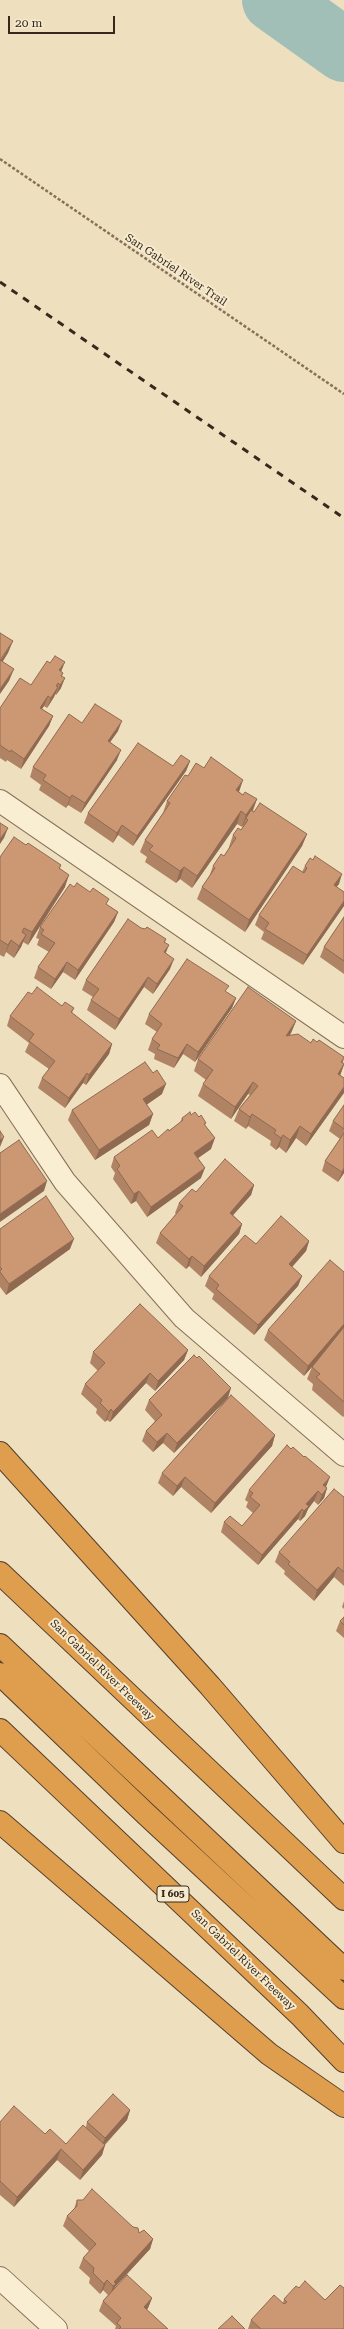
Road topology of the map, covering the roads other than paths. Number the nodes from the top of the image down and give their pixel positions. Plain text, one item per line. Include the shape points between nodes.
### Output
1 (0, 801) edge
2 (344, 1036) edge
3 (0, 1084) edge
4 (0, 1453) edge
5 (344, 1455) edge
6 (0, 1573) edge
7 (0, 1645) edge
8 (0, 1674) edge
9 (0, 1730) edge
10 (0, 1822) edge
11 (344, 1842) edge
12 (344, 1899) edge
13 (344, 1969) edge
14 (344, 1998) edge
15 (344, 2060) edge
16 (344, 2106) edge
17 (0, 2278) edge
18 (56, 2329) edge

1 - 2 street
3 - 5 street via 65,1182 184,1318
4 - 11 highway via 204,1680
6 - 12 highway, San Gabriel River Freeway
7 - 13 highway
8 - 14 highway
9 - 15 highway, San Gabriel River Freeway / I 605 via 300,2014
10 - 16 highway via 269,2054
17 - 18 street

